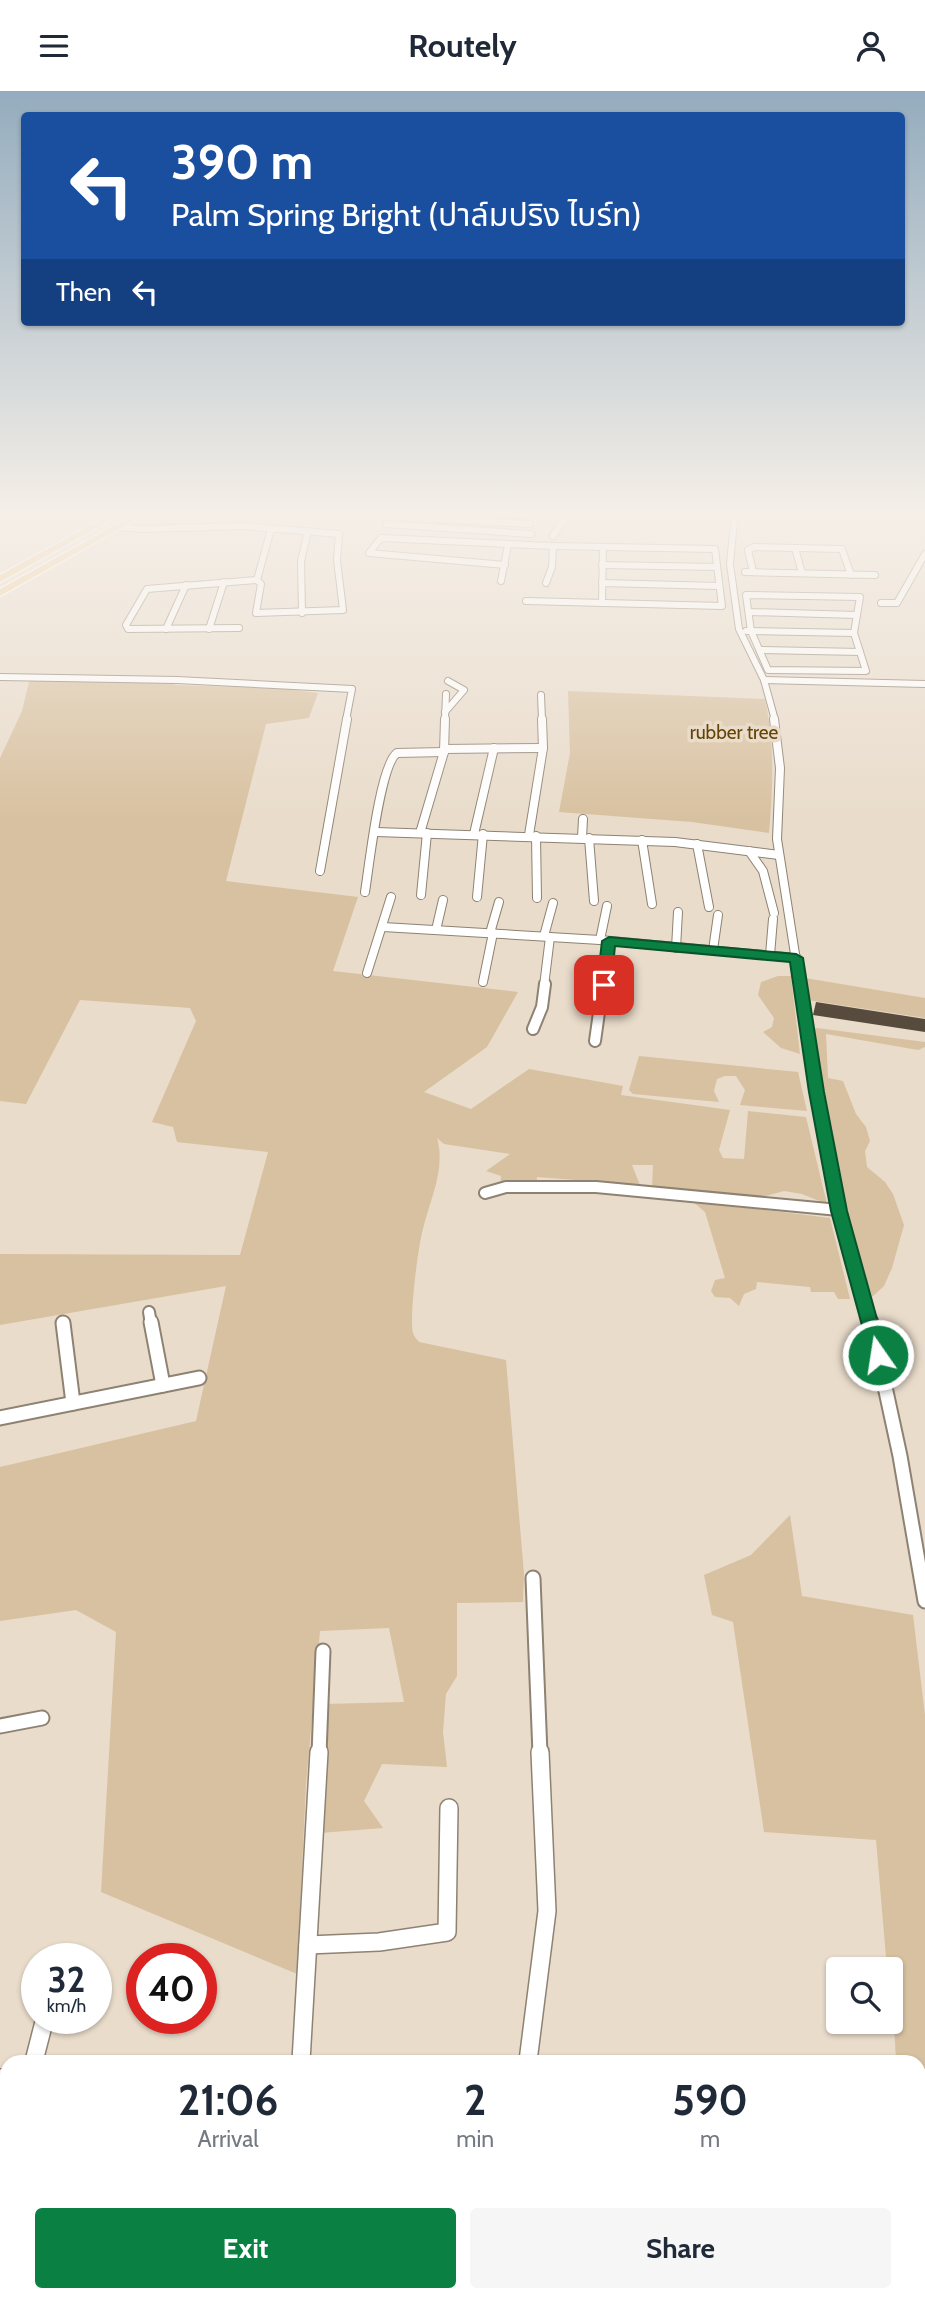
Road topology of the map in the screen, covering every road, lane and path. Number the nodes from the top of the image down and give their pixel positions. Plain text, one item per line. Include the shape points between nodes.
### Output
1 (132, 614) edge
2 (173, 614) edge
3 (214, 614) edge
4 (738, 614) edge
5 (749, 614) edge
6 (857, 614) edge
7 (239, 628) dead end
8 (166, 629) junction
9 (209, 629) junction
10 (740, 631) junction
11 (751, 631) junction
12 (854, 633) junction
13 (760, 650) junction
14 (860, 652) junction
15 (0, 677) edge
16 (764, 680) junction
17 (448, 681) dead end
18 (925, 684) edge
19 (446, 694) dead end
20 (541, 695) dead end
21 (445, 712) junction
22 (494, 748) junction
23 (543, 748) junction
24 (444, 750) junction
25 (583, 819) dead end
26 (376, 832) junction
27 (424, 833) junction
28 (478, 834) junction
29 (533, 835) junction
30 (585, 838) junction
31 (642, 840) junction
32 (697, 844) junction
33 (749, 851) junction
34 (779, 855) junction
35 (320, 871) dead end
36 (365, 892) dead end
37 (421, 895) dead end
38 (391, 897) dead end
39 (477, 897) dead end
40 (537, 898) dead end
41 (443, 900) dead end
42 (594, 901) dead end
43 (499, 902) dead end
44 (553, 903) dead end
45 (652, 904) dead end
46 (607, 906) dead end
47 (709, 907) dead end
48 (678, 912) dead end
49 (718, 915) dead end
50 (383, 927) junction
51 (436, 930) junction
52 (492, 933) junction
53 (547, 936) junction
54 (605, 941) junction
55 (676, 948) junction
56 (713, 950) junction
57 (770, 955) junction
58 (796, 958) junction
59 (367, 973) dead end
60 (483, 982) dead end
61 (533, 1029) dead end
62 (595, 1041) dead end
63 (485, 1193) dead end
64 (839, 1210) junction
65 (149, 1312) dead end
66 (63, 1322) dead end
67 (199, 1378) dead end
68 (163, 1385) junction
69 (73, 1403) junction
70 (0, 1418) edge
71 (533, 1578) dead end
72 (925, 1601) edge
73 (323, 1651) dead end
74 (42, 1718) dead end
75 (0, 1726) edge
76 (449, 1808) dead end
77 (308, 1945) junction
78 (41, 2034) edge
79 (36, 2055) edge
80 (301, 2055) edge
81 (529, 2055) edge

1 - 8 street via 128,629
2 - 8 street
3 - 9 street
4 - 10 street
5 - 11 street
6 - 12 street
7 - 9 street
8 - 9 street
10 - 11 street
10 - 16 street
11 - 12 street
11 - 13 street
12 - 14 street
13 - 14 street
13 - 14 street via 768,670 866,671
15 - 35 street via 352,689
16 - 18 street
16 - 34 street via 780,768
17 - 21 street via 464,690
19 - 21 street
20 - 23 street
21 - 24 street
22 - 23 street
22 - 24 street
22 - 28 street
23 - 29 street
24 - 26 street via 391,755
24 - 27 street
25 - 30 street
26 - 27 street
26 - 36 street
27 - 28 street
27 - 37 street
28 - 29 street
28 - 39 street
29 - 30 street
29 - 40 street
30 - 31 street
30 - 42 street
31 - 32 street
31 - 45 street
32 - 33 street
32 - 47 street
33 - 34 street
33 - 57 street via 763,871 773,916
34 - 58 street
38 - 50 street
41 - 51 street
43 - 52 street
44 - 53 street
46 - 54 street
48 - 55 street
49 - 56 street
50 - 51 street
50 - 59 street
51 - 52 street
52 - 53 street
52 - 60 street
53 - 54 street
53 - 61 street via 542,1007
54 - 55 street
54 - 62 street
55 - 56 street
56 - 57 street
57 - 58 street
58 - 64 street
63 - 64 street via 502,1185 570,1184
64 - 72 street via 873,1330
65 - 68 street
66 - 69 street
67 - 68 street
68 - 69 street
69 - 70 street
71 - 81 street via 547,1911
73 - 77 street
74 - 75 street
76 - 77 street via 447,1932 379,1942
77 - 80 street
78 - 79 street

